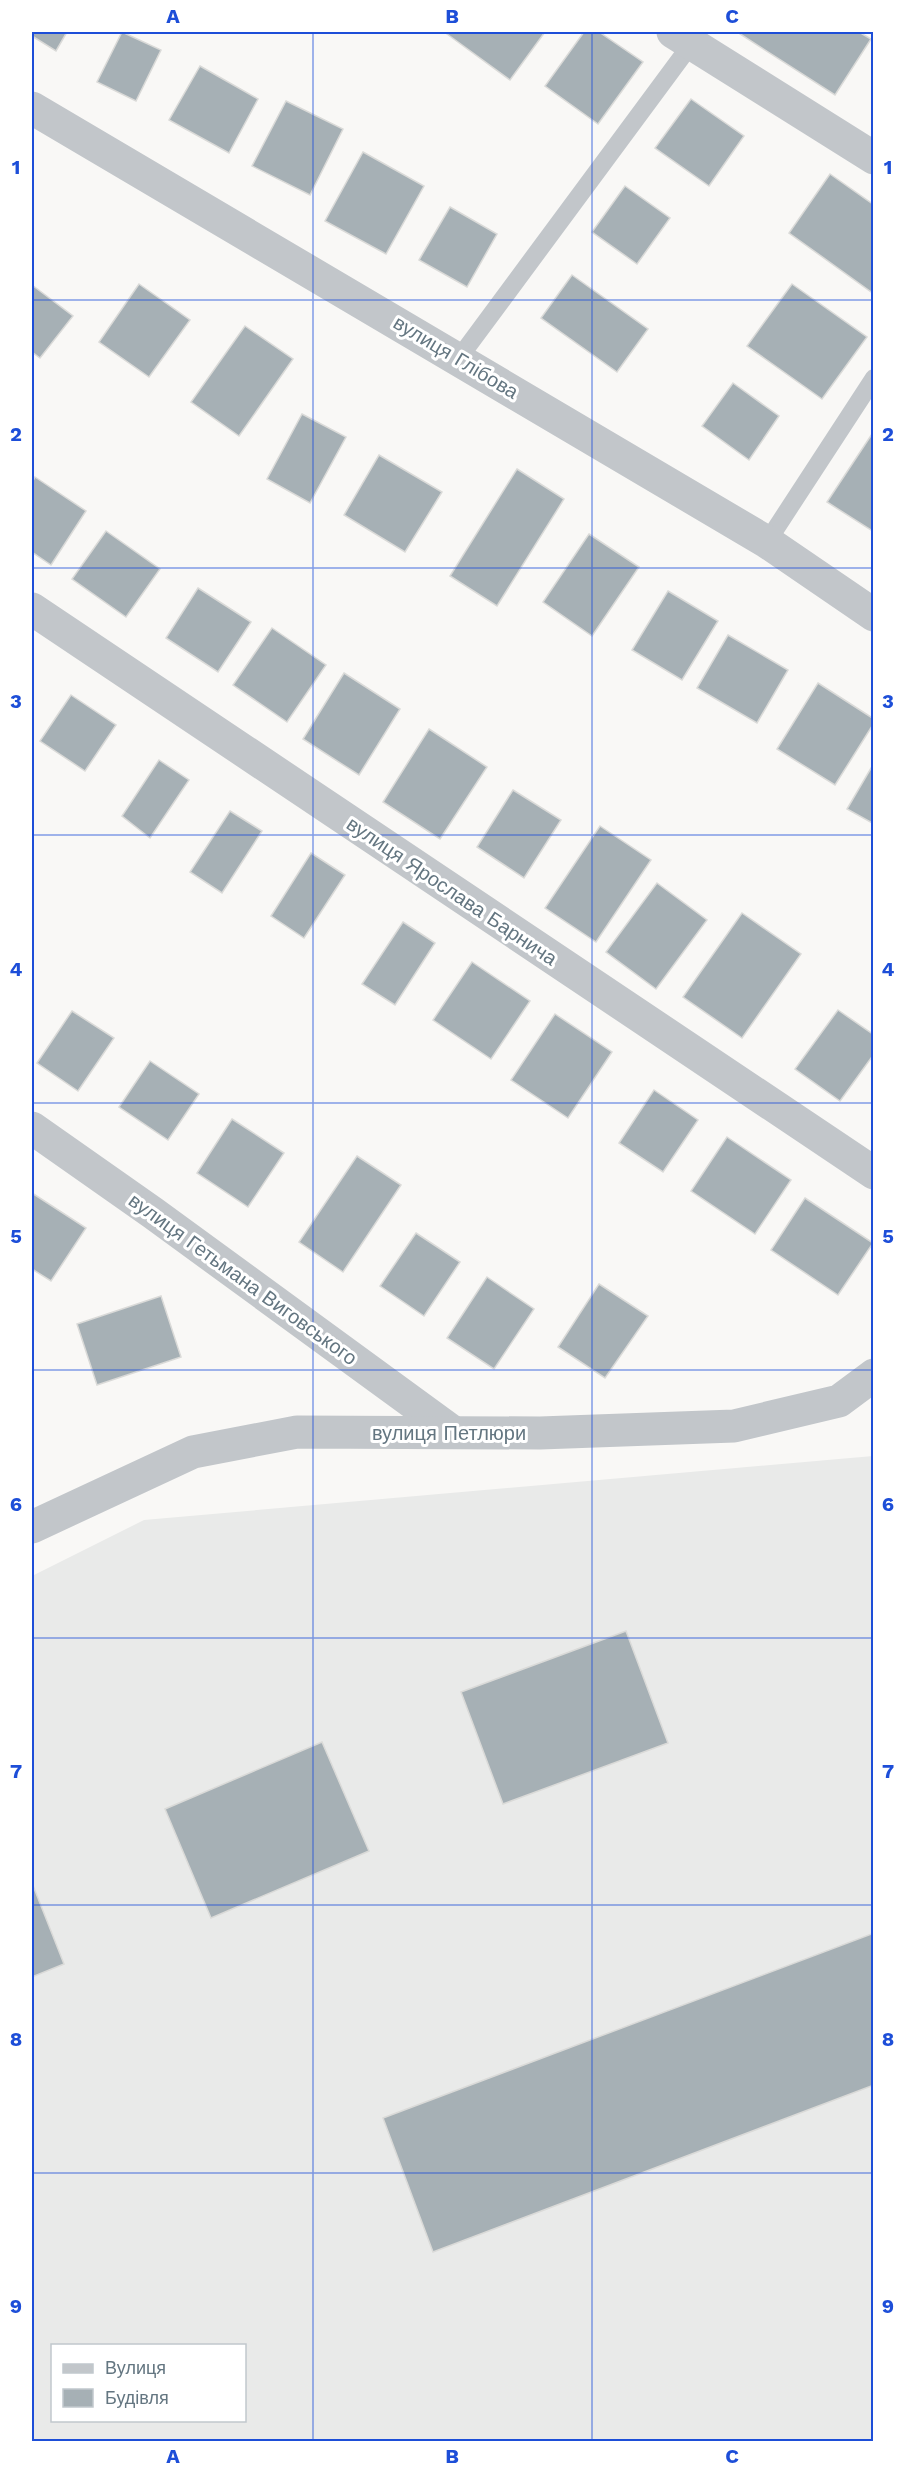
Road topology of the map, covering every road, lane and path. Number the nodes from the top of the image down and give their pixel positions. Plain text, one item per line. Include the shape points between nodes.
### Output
1 (689, 35) edge
2 (32, 108) edge
3 (873, 158) edge
4 (459, 358) junction
5 (873, 378) edge
6 (767, 542) junction
7 (32, 609) edge
8 (873, 615) edge
9 (32, 1128) edge
10 (873, 1173) edge
11 (873, 1376) edge
12 (453, 1432) junction
13 (32, 1527) edge

1 - 3 street
1 - 4 lane
2 - 4 street, вулиця Глібова
4 - 6 street, вулиця Глібова
5 - 6 lane
6 - 8 street, вулиця Глібова
7 - 10 street, вулиця Ярослава Барнича
9 - 12 street, вулиця Гетьмана Виговського
11 - 12 street, вулиця Петлюри via 839,1401 734,1426 540,1434
12 - 13 street, вулиця Петлюри via 297,1432 193,1452

